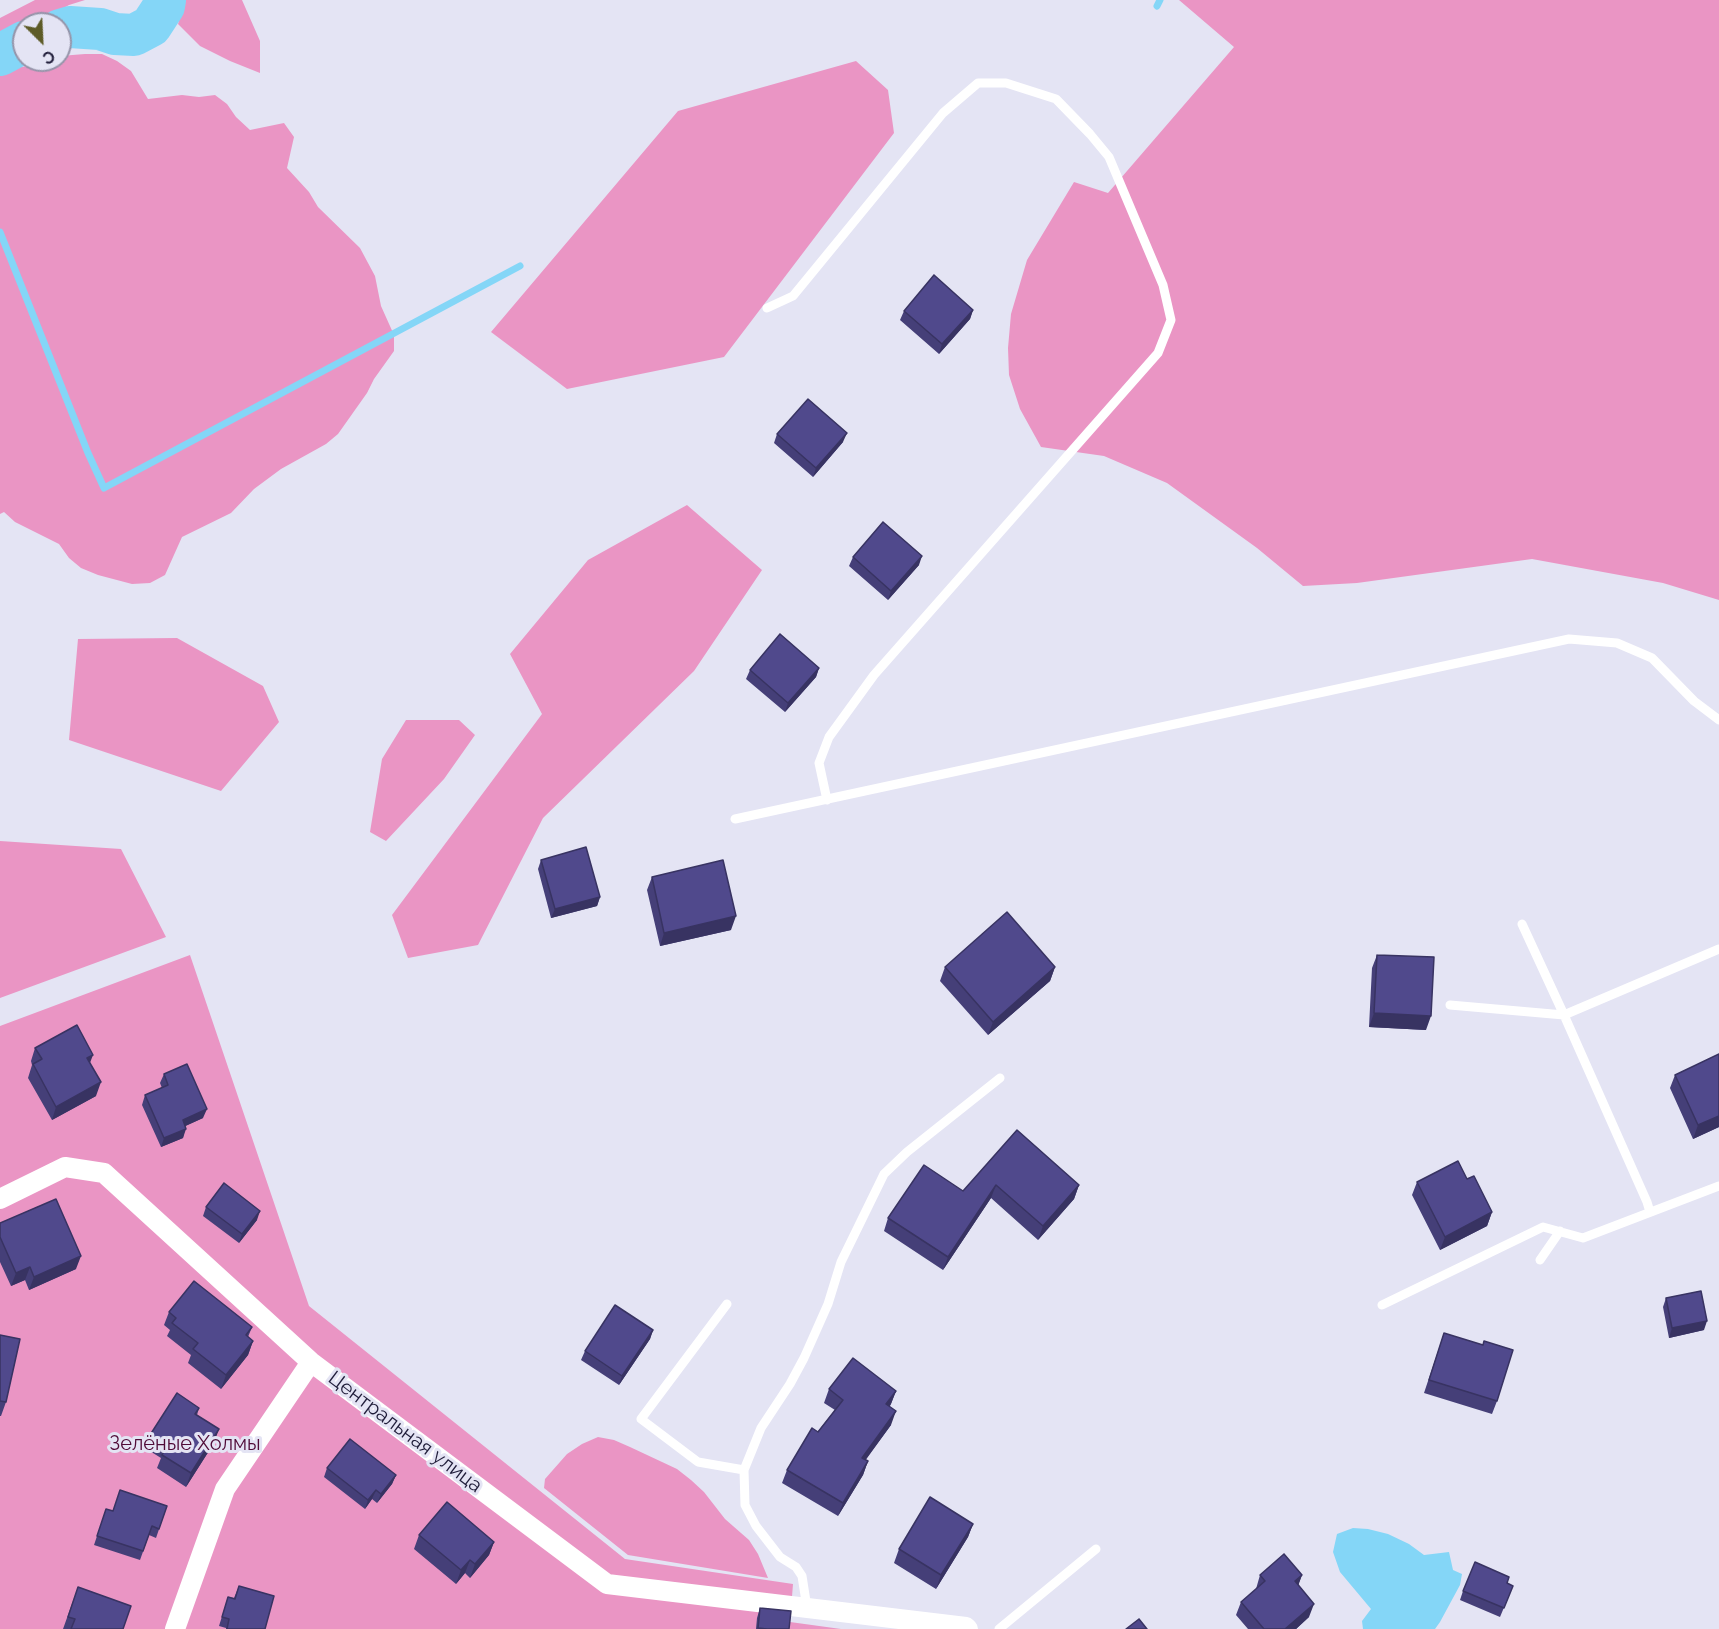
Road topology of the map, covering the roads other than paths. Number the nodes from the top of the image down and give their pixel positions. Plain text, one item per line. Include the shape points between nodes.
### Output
1 (767, 308) dead end
2 (1719, 720) edge
3 (827, 800) junction
4 (735, 819) dead end
5 (1521, 924) dead end
6 (1719, 949) edge
7 (1450, 1005) dead end
8 (1564, 1015) junction
9 (1000, 1078) dead end
10 (1719, 1186) edge
11 (0, 1199) edge
12 (1650, 1212) junction
13 (1560, 1232) junction
14 (1540, 1260) dead end
15 (727, 1304) dead end
16 (1382, 1305) dead end
17 (311, 1362) junction
18 (744, 1470) junction
19 (1096, 1549) dead end
20 (799, 1607) junction
21 (967, 1628) edge
22 (175, 1629) edge
23 (999, 1629) edge

1 - 3 lane via 793,296 943,113 978,83 1006,83 1056,99 1109,157 1163,285 1171,320 1158,352 874,675 848,710 829,737 819,763
2 - 3 lane via 1694,701 1652,658 1617,643 1569,639
3 - 4 lane
5 - 8 lane
6 - 8 lane
7 - 8 lane
8 - 12 lane
9 - 18 lane via 884,1174 841,1262 804,1358 761,1428
10 - 12 lane
11 - 17 street, Центральная улица via 64,1167 104,1173
12 - 13 lane via 1583,1238
13 - 14 lane
13 - 16 lane via 1543,1227
15 - 18 lane via 641,1419 698,1462
17 - 20 street, Центральная улица via 607,1584
17 - 22 street via 225,1489
18 - 20 lane via 745,1505 756,1526 780,1557 802,1576
19 - 23 lane
20 - 21 street, Центральная улица

